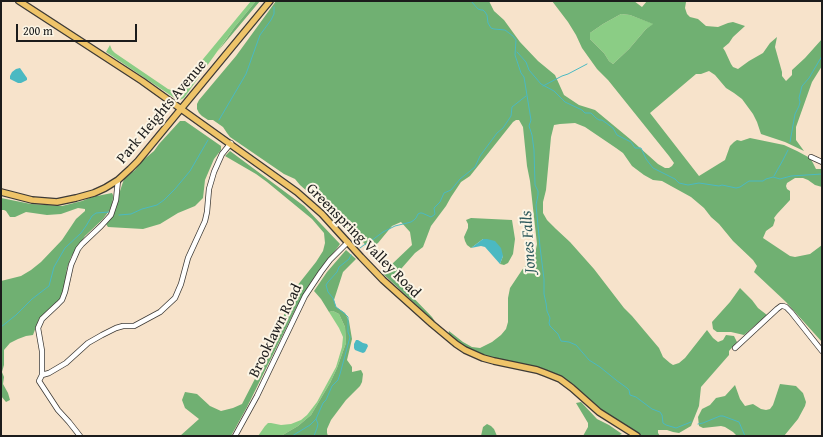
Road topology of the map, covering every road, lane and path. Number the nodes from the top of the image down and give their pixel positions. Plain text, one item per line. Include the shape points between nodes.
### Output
1 (19, 1) edge
2 (270, 1) edge
3 (182, 109) junction
4 (230, 143) junction
5 (811, 157) dead end
6 (822, 162) edge
7 (118, 180) junction
8 (1, 192) edge
9 (348, 242) junction
10 (735, 348) dead end
11 (822, 351) edge
12 (42, 375) junction
13 (80, 436) edge
14 (235, 436) edge
15 (637, 436) edge

1 - 3 main road, Greenspring Valley Road
2 - 3 main road, Park Heights Avenue
3 - 4 main road, Greenspring Valley Road
3 - 7 main road, Park Heights Avenue via 138,161
4 - 9 main road, Greenspring Valley Road via 297,192
4 - 12 street via 214,172 205,221 188,258 175,298 160,312 134,326 116,328 88,343 66,363
5 - 6 street
7 - 8 main road, Park Heights Avenue via 94,193 57,202 32,200
7 - 12 street via 111,215 78,249 62,300 42,319 38,328 42,351
9 - 14 street, Brooklawn Road via 326,266 305,296
9 - 15 main road, Greenspring Valley Road via 401,296 465,350 482,358 537,370 560,379 599,412
10 - 11 street via 783,306 788,308
12 - 13 street via 39,381 58,410

